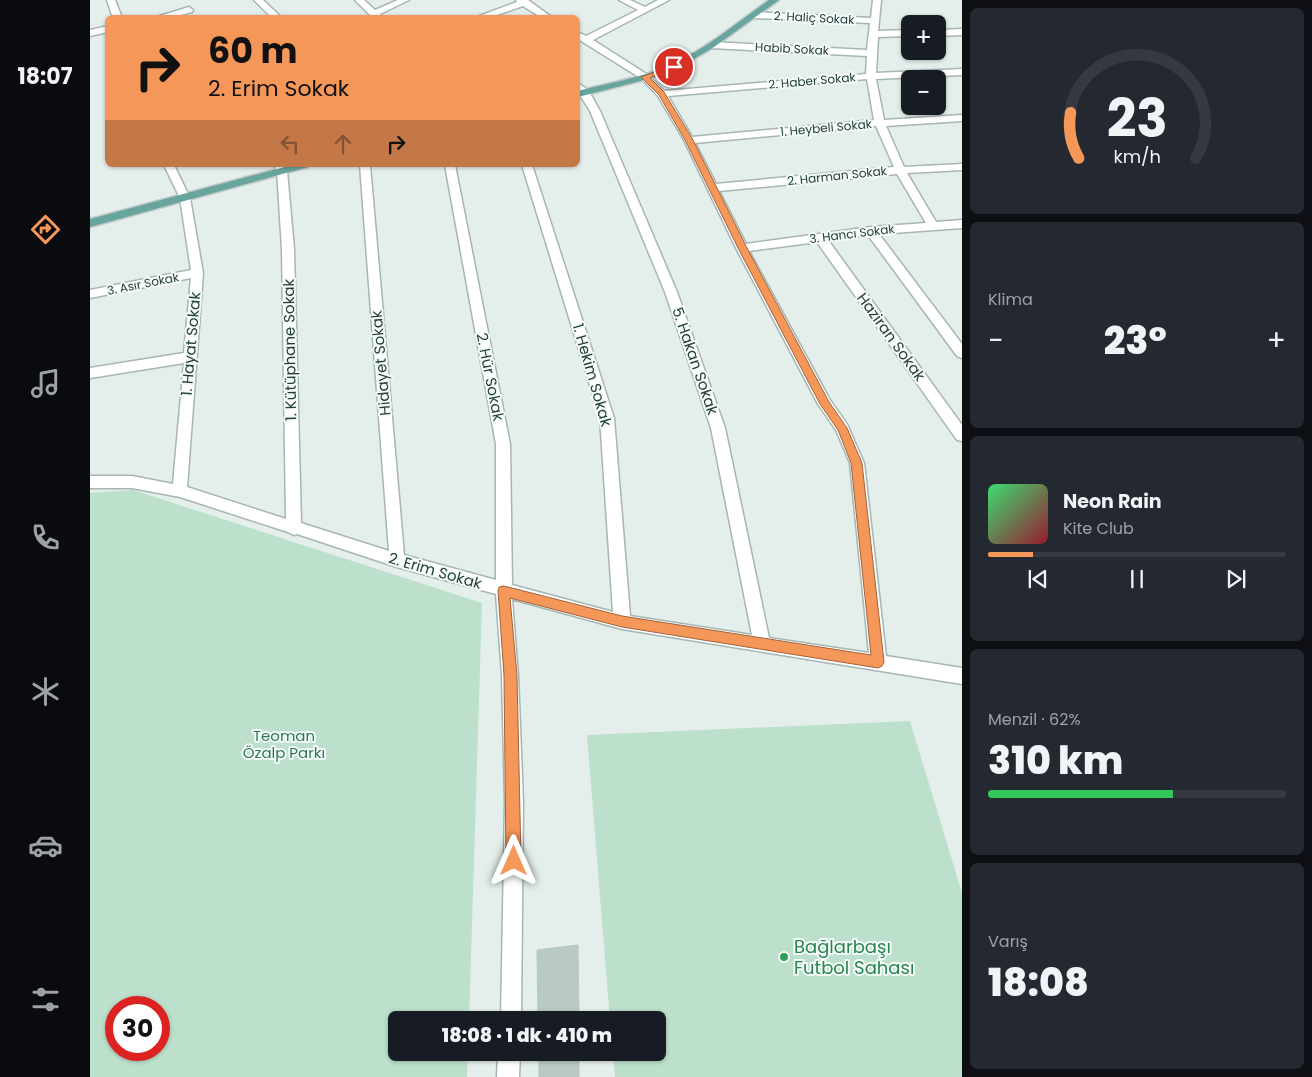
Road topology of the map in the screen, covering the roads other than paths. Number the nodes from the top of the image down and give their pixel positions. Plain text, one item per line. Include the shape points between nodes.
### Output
1 (110, 0) edge
2 (184, 0) edge
3 (258, 0) edge
4 (359, 0) edge
5 (405, 0) edge
6 (538, 0) edge
7 (623, 0) edge
8 (665, 0) edge
9 (773, 0) edge
10 (877, 0) edge
11 (525, 2) edge
12 (645, 10) junction
13 (191, 14) edge
14 (117, 15) edge
15 (275, 15) edge
16 (376, 15) edge
17 (487, 15) edge
18 (544, 15) edge
19 (754, 15) junction
20 (875, 21) junction
21 (104, 30) edge
22 (962, 32) edge
23 (90, 33) edge
24 (901, 33) edge
25 (946, 33) edge
26 (874, 34) junction
27 (580, 36) edge
28 (586, 40) junction
29 (711, 45) junction
30 (872, 53) junction
31 (962, 72) edge
32 (871, 76) junction
33 (645, 77) junction
34 (580, 91) edge
35 (662, 94) junction
36 (962, 118) edge
37 (878, 123) junction
38 (689, 140) junction
39 (170, 167) edge
40 (365, 167) edge
41 (450, 167) edge
42 (528, 167) edge
43 (962, 167) edge
44 (281, 168) edge
45 (900, 170) junction
46 (713, 188) junction
47 (185, 198) junction
48 (90, 222) edge
49 (961, 225) edge
50 (934, 226) junction
51 (871, 231) junction
52 (820, 238) junction
53 (742, 248) junction
54 (197, 273) junction
55 (90, 294) edge
56 (960, 347) edge
57 (189, 357) junction
58 (90, 373) edge
59 (962, 436) edge
60 (90, 482) edge
61 (180, 491) junction
62 (294, 529) junction
63 (397, 560) junction
64 (504, 591) junction
65 (622, 622) junction
66 (762, 644) junction
67 (878, 662) junction
68 (962, 676) edge
69 (510, 1011) edge
70 (509, 1061) edge
71 (508, 1077) edge

1 - 14 street
2 - 13 street
3 - 15 street
4 - 16 street
5 - 16 street
6 - 11 street
7 - 12 street
8 - 12 street
9 - 19 main road
10 - 20 street
11 - 17 street
11 - 18 street
12 - 28 street
19 - 20 street, 2. Haliç Sokak
19 - 29 main road
20 - 26 street
21 - 23 street
22 - 25 street
24 - 26 street
26 - 30 street
27 - 28 street
28 - 33 street
29 - 30 street, Habib Sokak
29 - 33 main road via 674,67
30 - 32 street
31 - 32 street, 2. Haber Sokak
32 - 35 street, 2. Haber Sokak
32 - 37 street
33 - 34 main road
33 - 35 street
34 - 66 street, 5. Hakan Sokak via 595,111 671,292 718,428
35 - 38 street
36 - 37 street, 1. Heybeli Sokak
37 - 38 street, 1. Heybeli Sokak
37 - 45 street
38 - 46 street
39 - 47 street, 1. Hayat Sokak
40 - 63 street, Hidayet Sokak
41 - 64 street, 2. Hür Sokak via 503,444
42 - 65 street, 1. Hekim Sokak via 607,418
43 - 45 street, 2. Harman Sokak
44 - 47 main road
44 - 62 street, 1. Kütüphane Sokak via 288,249
45 - 46 street, 2. Harman Sokak
45 - 50 street
46 - 53 street
47 - 48 main road
47 - 54 street, 1. Hayat Sokak
49 - 50 street, 3. Hancı Sokak
50 - 51 street, 3. Hancı Sokak
51 - 52 street, 3. Hancı Sokak
51 - 56 street
52 - 53 street, 3. Hancı Sokak
52 - 59 street, Haziran Sokak
53 - 67 street via 825,404 842,428 857,463
54 - 55 street, 3. Asır Sokak
54 - 57 street, 1. Hayat Sokak
57 - 58 street
57 - 61 street, 1. Hayat Sokak
60 - 61 street, 2. Erim Sokak via 132,482
61 - 62 street, 2. Erim Sokak
62 - 63 street, 2. Erim Sokak
63 - 64 street, 2. Erim Sokak
64 - 65 street, 2. Erim Sokak
64 - 69 street, 2. Hür Sokak via 514,802
65 - 66 street, 2. Erim Sokak
66 - 67 street, 2. Erim Sokak
67 - 68 street, 2. Erim Sokak
70 - 71 street

